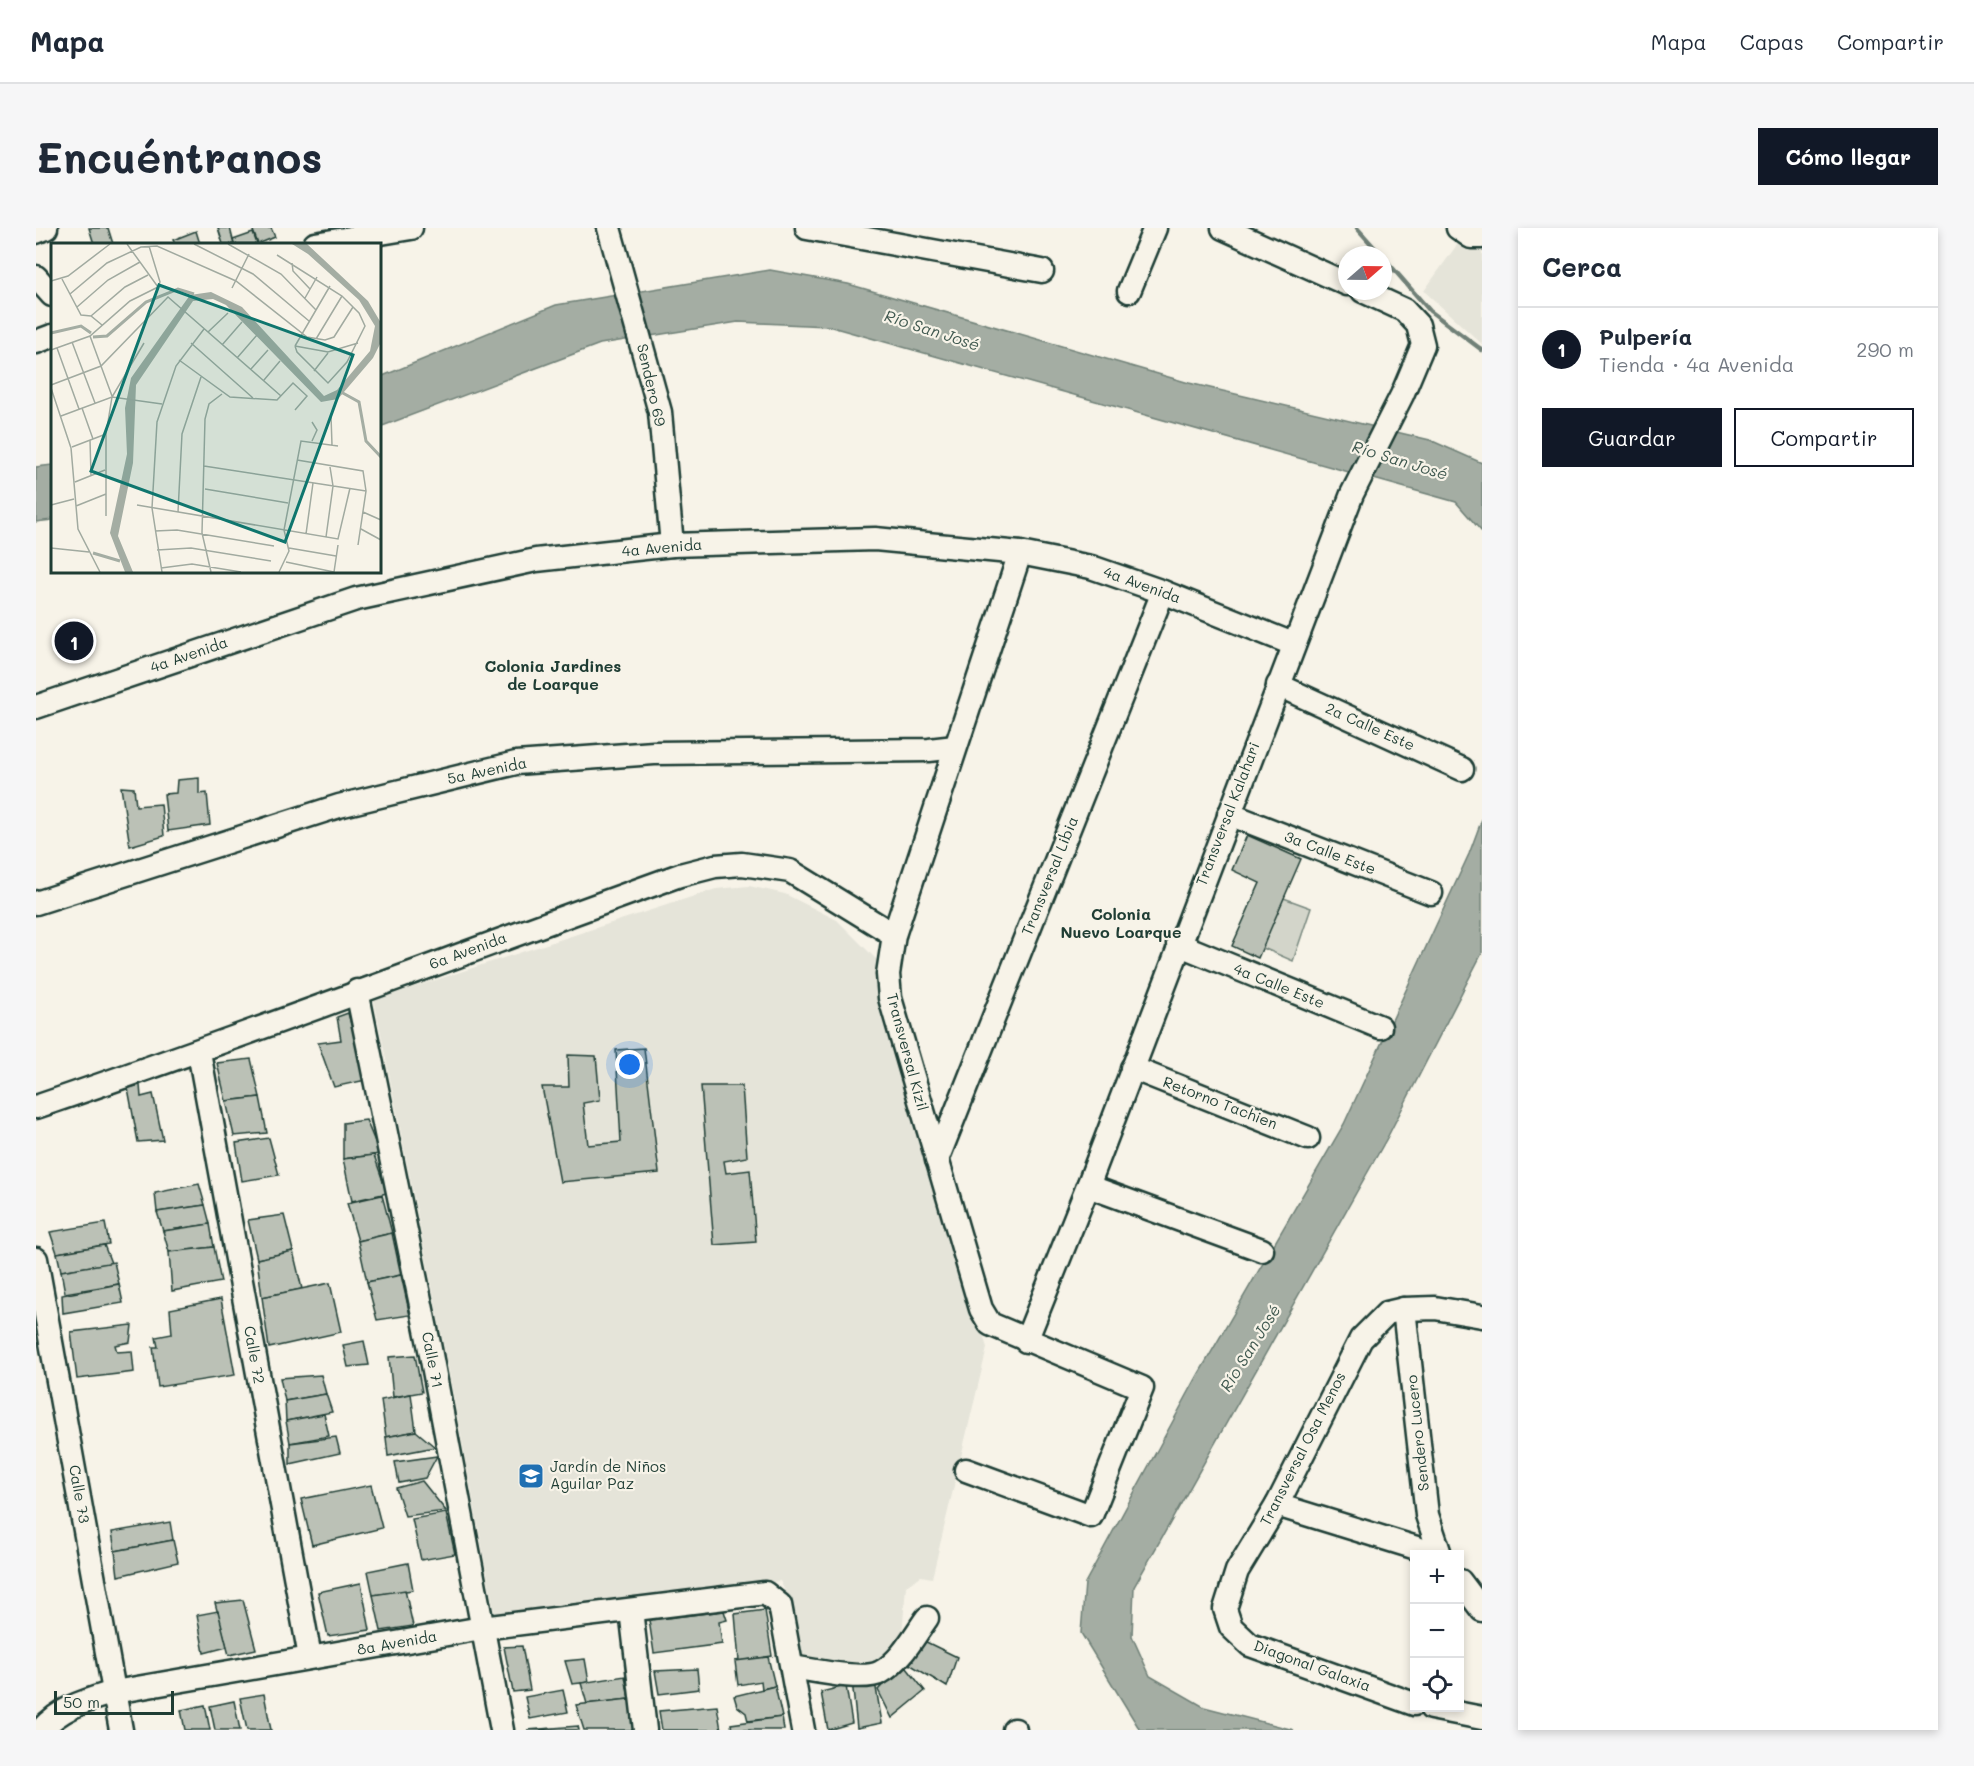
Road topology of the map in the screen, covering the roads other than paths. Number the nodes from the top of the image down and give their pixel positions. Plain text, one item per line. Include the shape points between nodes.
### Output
1 (46, 228) edge
2 (411, 228) edge
3 (609, 228) edge
4 (807, 228) edge
5 (1155, 228) edge
6 (1223, 228) edge
7 (36, 232) edge
8 (320, 238) edge
9 (1042, 271) dead end
10 (36, 277) edge
11 (1338, 280) edge
12 (1129, 291) dead end
13 (51, 293) edge
14 (1382, 300) edge
15 (51, 336) edge
16 (36, 342) edge
17 (672, 546) junction
18 (1020, 554) junction
19 (1163, 592) junction
20 (1293, 644) junction
21 (1278, 685) junction
22 (36, 707) edge
23 (955, 747) junction
24 (1462, 769) dead end
25 (1229, 814) junction
26 (1431, 893) dead end
27 (36, 903) edge
28 (894, 935) junction
29 (1178, 945) junction
30 (357, 991) junction
31 (1380, 1027) dead end
32 (199, 1052) junction
33 (1132, 1068) junction
34 (36, 1107) edge
35 (1308, 1138) dead end
36 (936, 1160) junction
37 (1088, 1186) junction
38 (1262, 1250) dead end
39 (36, 1259) edge
40 (1404, 1309) junction
41 (1482, 1316) edge
42 (1026, 1341) junction
43 (966, 1470) dead end
44 (1277, 1505) junction
45 (1425, 1550) edge
46 (1437, 1550) edge
47 (1464, 1586) edge
48 (1225, 1609) joint
49 (631, 1610) junction
50 (1482, 1610) edge
51 (927, 1618) dead end
52 (482, 1628) junction
53 (310, 1657) junction
54 (792, 1667) junction
55 (114, 1692) junction
56 (1410, 1703) edge
57 (1454, 1712) edge
58 (1482, 1718) edge
59 (41, 1730) edge
60 (121, 1730) edge
61 (502, 1730) edge
62 (645, 1730) edge
63 (803, 1730) edge

1 - 7 street
2 - 8 street
3 - 17 street, Sendero 69 via 660,412
4 - 9 street
5 - 12 street
6 - 11 street
10 - 13 street
14 - 20 street, Transversal Kalahari via 1404,310 1418,326 1423,345 1352,494
15 - 16 street
17 - 18 street, 4a Avenida via 874,539
17 - 22 street, 4a Avenida via 536,560 356,599
18 - 19 street, 4a Avenida via 1091,567
18 - 23 street, Transversal Kizil
19 - 20 street, 4a Avenida
19 - 36 street, Transversal Libia
20 - 21 street, Transversal Kalahari
21 - 24 street, 2a Calle Este
21 - 25 street, Transversal Kalahari
23 - 27 street, 5a Avenida via 654,753 516,763 339,806
23 - 28 street, Transversal Kizil
25 - 26 street, 3a Calle Este
25 - 29 street, Transversal Kalahari
28 - 30 street, 6a Avenida via 790,871 742,864 715,866
28 - 36 street, Transversal Kizil via 888,974 890,998
29 - 31 street, 4a Calle Este
29 - 33 street, Transversal Kalahari
30 - 32 street, 6a Avenida
30 - 52 street, Calle 71
32 - 34 street, 6a Avenida
32 - 53 street, Calle 72
33 - 35 street, Retorno Tachien
33 - 37 street, Transversal Kalahari
36 - 42 street, Transversal Kizil via 981,1309 990,1324
37 - 38 street
37 - 42 street, Transversal Kalahari
39 - 55 street, Calle 73
40 - 41 street via 1436,1308
40 - 44 street, Transversal Osa Menos via 1387,1313 1361,1339
40 - 46 street, Sendero Lucero via 1427,1515
42 - 43 street, Transversal Kizil via 1142,1388 1091,1516
44 - 45 street
44 - 48 street, Transversal Osa Menos via 1237,1571
47 - 50 street
48 - 56 street, Diagonal Galaxia via 1231,1627 1251,1645
49 - 52 street, 8a Avenida
49 - 54 street, 8a Avenida via 765,1593 780,1605
49 - 62 street
51 - 54 street via 904,1651 880,1673 860,1676
52 - 53 street, 8a Avenida
52 - 61 street, Calle 71
53 - 55 street, 8a Avenida
54 - 63 street
55 - 59 street, 8a Avenida via 75,1704 55,1715
55 - 60 street, Calle 73
57 - 58 street

